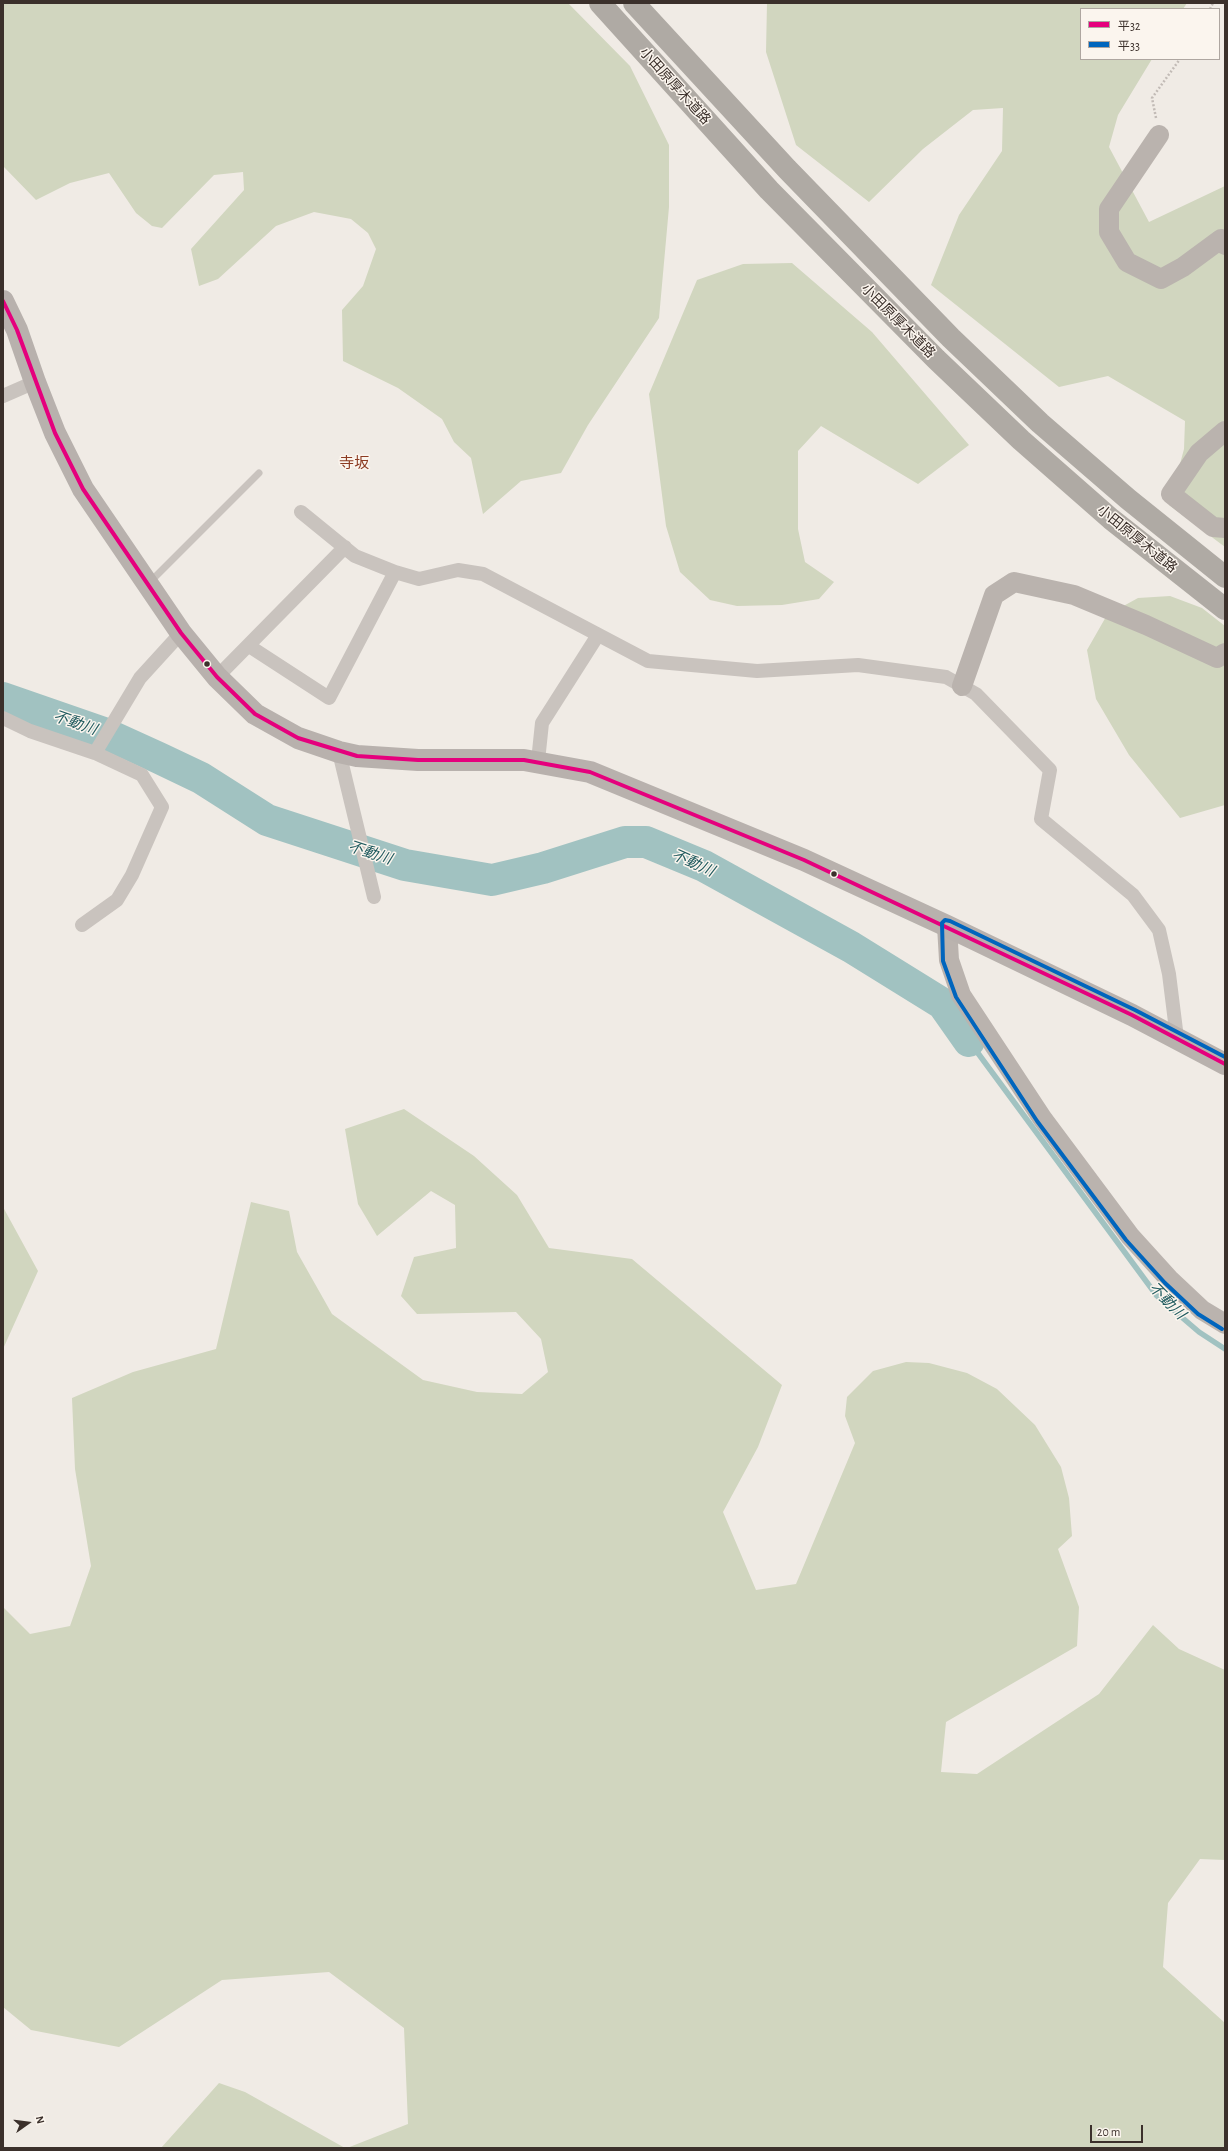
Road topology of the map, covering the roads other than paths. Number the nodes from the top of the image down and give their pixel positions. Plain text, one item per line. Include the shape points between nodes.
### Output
1 (600, 3) edge
2 (634, 3) edge
3 (1159, 135) road end
4 (1225, 244) edge
5 (3, 301) edge
6 (35, 382) junction
7 (3, 396) edge
8 (1225, 431) edge
9 (259, 473) dead end
10 (301, 512) dead end
11 (1225, 528) edge
12 (345, 548) junction
13 (395, 572) junction
14 (1225, 577) edge
15 (147, 584) junction
16 (1225, 609) edge
17 (181, 634) junction
18 (598, 635) junction
19 (249, 646) junction
20 (1225, 653) edge
21 (217, 677) junction
22 (962, 686) junction
23 (3, 718) edge
24 (339, 752) junction
25 (95, 753) junction
26 (538, 761) junction
27 (374, 897) dead end
28 (82, 925) dead end
29 (947, 926) junction
30 (1177, 1038) junction
31 (1225, 1064) edge
32 (1225, 1324) edge

1 - 16 highway, 小田原厚木道路 via 769,190 936,359 1111,519
2 - 14 highway, 小田原厚木道路 via 787,169 951,338 1040,423 1128,499
3 - 4 street via 1109,209 1109,232 1127,262 1161,279 1183,268 1221,239
5 - 6 main road via 17,330
6 - 7 street
6 - 15 main road via 55,433 83,490
8 - 11 street via 1199,454 1171,494 1213,527
9 - 15 lane
10 - 12 street
12 - 13 street via 355,556
12 - 19 street
13 - 18 street via 419,579 458,570 483,574
13 - 19 street via 329,698
15 - 17 main road
17 - 21 main road
17 - 25 street via 140,678
18 - 22 street via 648,661 757,671 858,665 946,677
18 - 26 street via 542,723
19 - 21 street
20 - 22 street via 1217,658 1074,595 1014,582 994,595
21 - 24 main road via 255,714 298,738
22 - 30 street via 976,694 1050,770 1041,819 1133,895 1159,930 1169,974
23 - 25 street via 30,731
24 - 26 main road via 385,759
24 - 27 street
25 - 28 street via 142,775 162,807 132,875 117,900
26 - 29 main road via 590,772 804,860
29 - 30 main road
29 - 32 street via 949,960 961,995 1042,1118 1130,1236 1169,1279 1202,1310
30 - 31 main road

